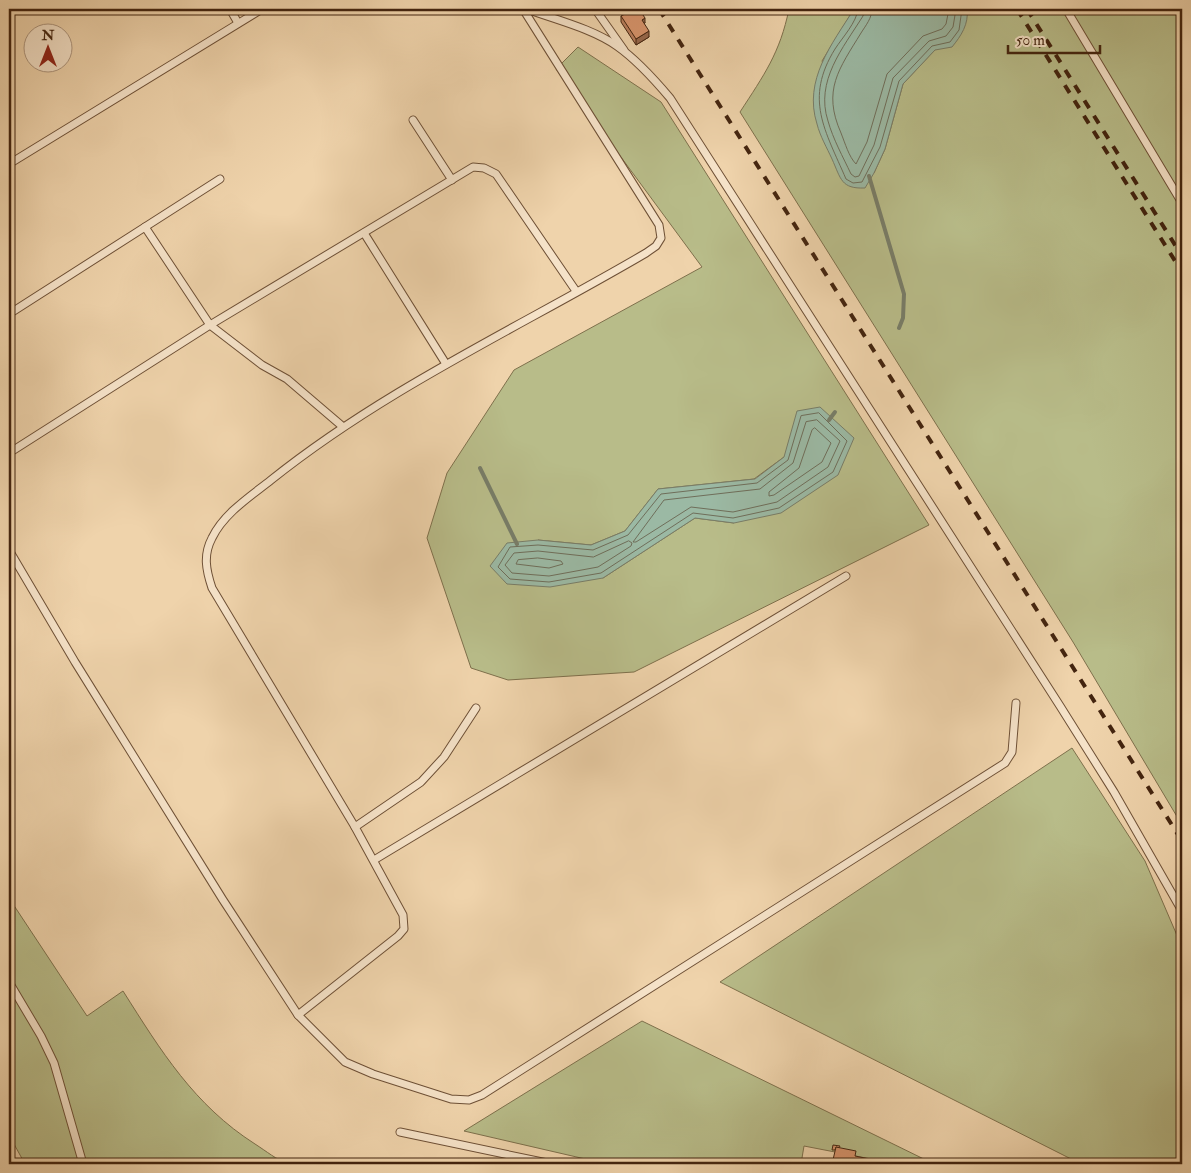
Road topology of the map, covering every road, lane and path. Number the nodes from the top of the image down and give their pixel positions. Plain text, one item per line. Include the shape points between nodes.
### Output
1 (230, 9) edge
2 (262, 9) edge
3 (523, 9) edge
4 (527, 9) edge
5 (595, 9) edge
6 (1066, 9) edge
7 (238, 23) junction
8 (627, 54) junction
9 (413, 120) dead end
10 (9, 164) edge
11 (220, 179) dead end
12 (452, 180) junction
13 (1182, 203) edge
14 (145, 227) junction
15 (364, 233) junction
16 (576, 291) junction
17 (9, 314) edge
18 (210, 325) junction
19 (446, 364) junction
20 (342, 426) junction
21 (9, 453) edge
22 (9, 550) edge
23 (846, 576) dead end
24 (1016, 703) dead end
25 (476, 708) dead end
26 (355, 827) junction
27 (374, 860) junction
28 (1182, 911) edge
29 (9, 982) edge
30 (298, 1015) junction
31 (400, 1132) dead end
32 (83, 1164) edge
33 (552, 1164) edge

1 - 7 lane
2 - 7 lane
3 - 16 lane via 659,225 661,238 656,246
4 - 8 lane via 597,35
5 - 8 lane
6 - 13 lane
7 - 10 lane
8 - 28 lane via 650,76 681,115 1060,706 1136,828
9 - 12 lane
11 - 14 lane
12 - 15 lane
12 - 16 lane via 473,167 496,174
14 - 17 lane
14 - 18 lane
15 - 18 lane
15 - 19 lane
16 - 19 lane
18 - 20 lane via 286,380
18 - 21 lane
19 - 20 lane
20 - 26 lane via 247,499 223,522 207,552 206,569 212,588 240,638
22 - 30 lane via 212,884
23 - 27 lane
24 - 30 lane via 1012,752 1005,763 469,1100 451,1099 345,1062
25 - 26 lane via 444,757 421,782
26 - 27 lane
27 - 30 lane via 403,916 404,929
29 - 32 lane via 54,1063
31 - 33 lane

